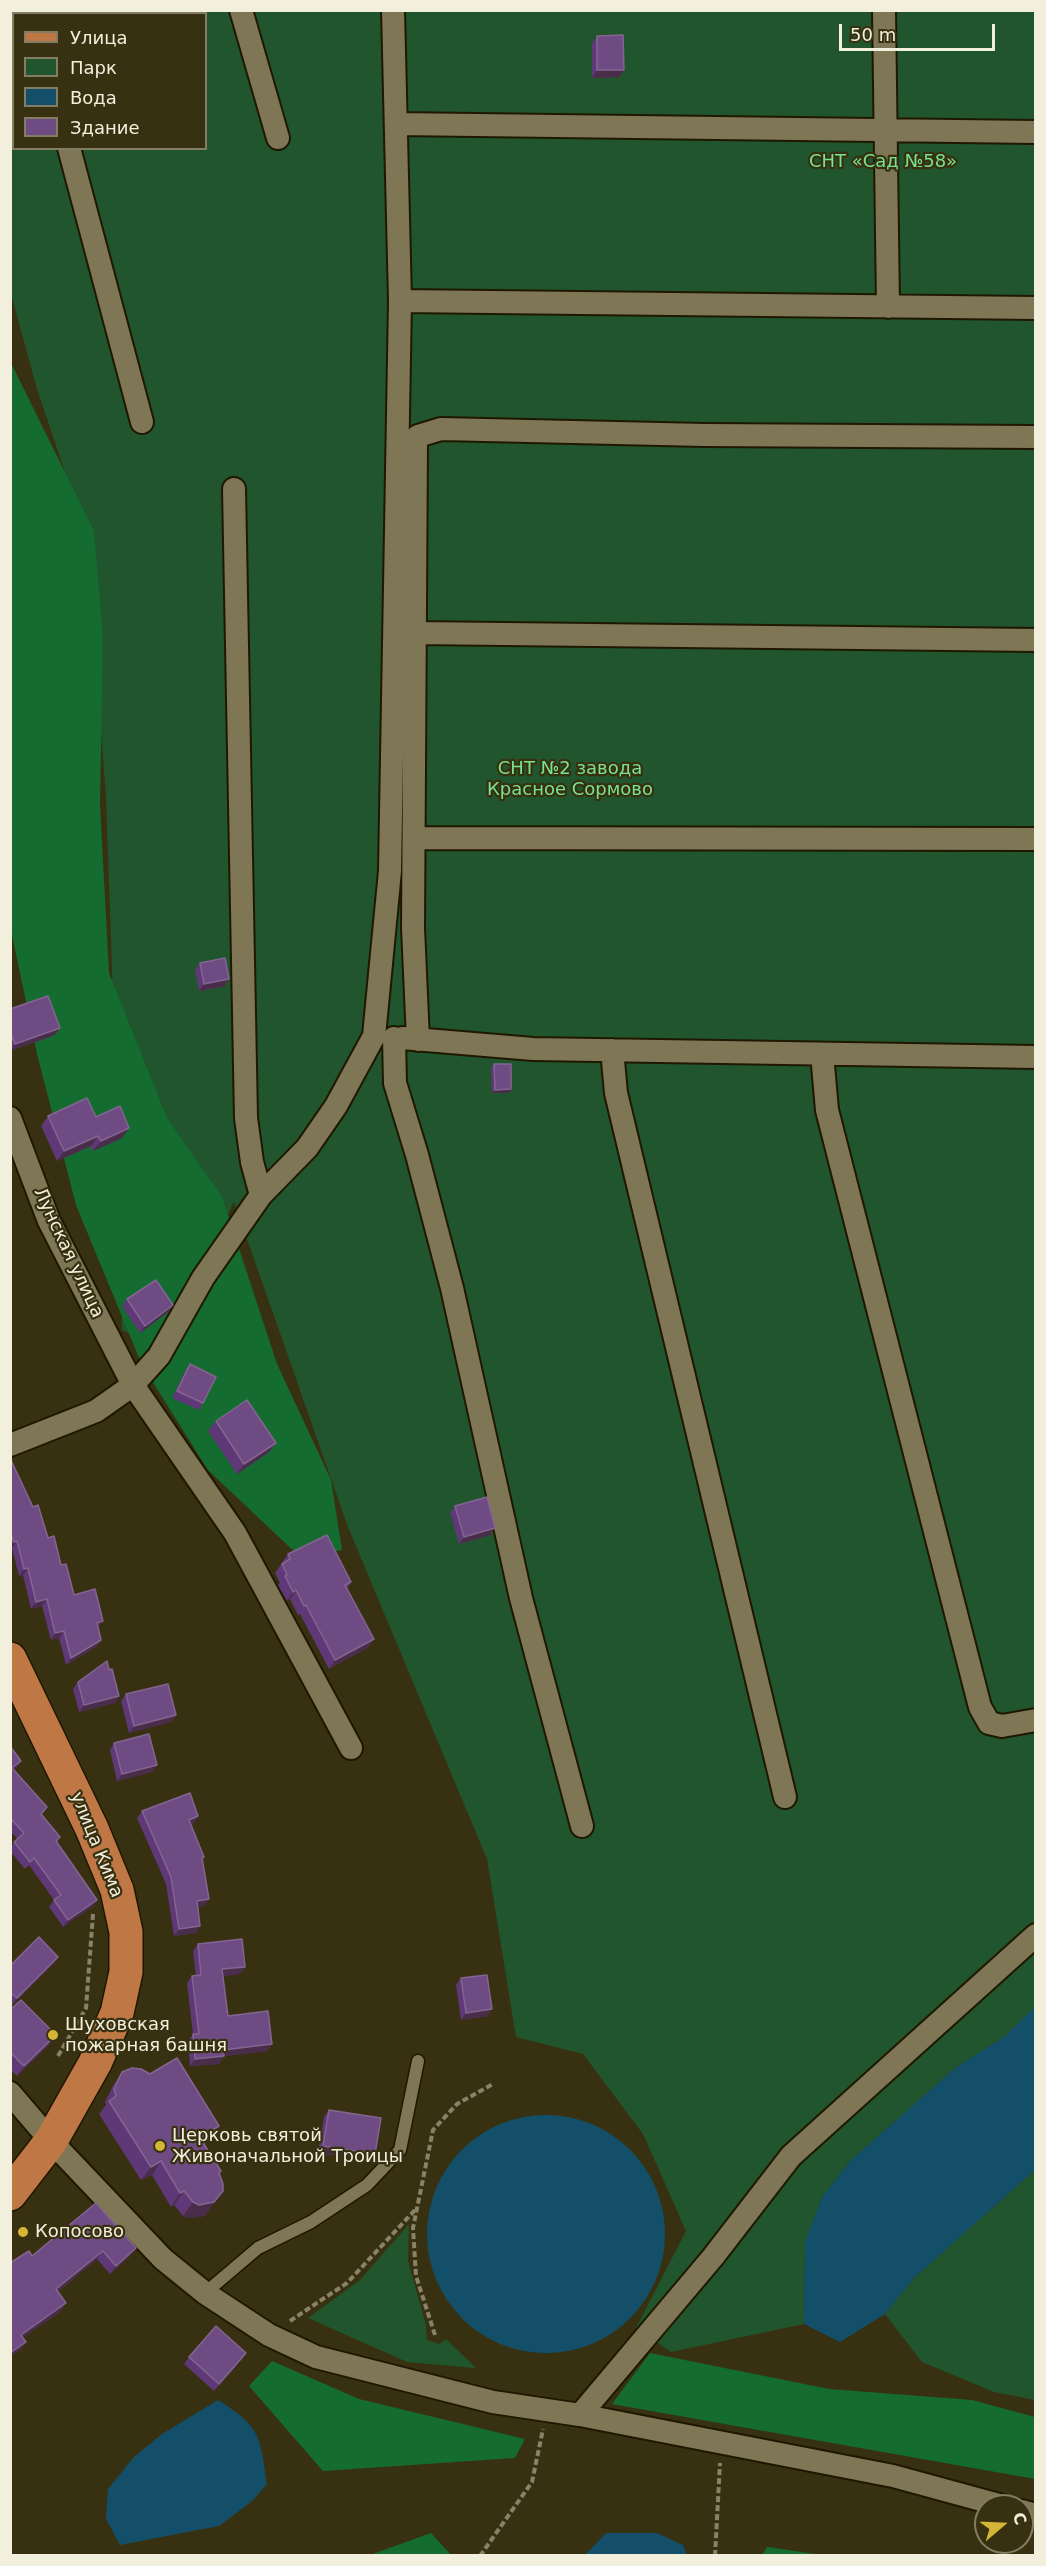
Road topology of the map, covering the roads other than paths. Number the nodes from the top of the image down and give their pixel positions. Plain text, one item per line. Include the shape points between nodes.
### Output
1 (242, 10) edge
2 (393, 10) edge
3 (884, 10) edge
4 (396, 123) junction
5 (886, 131) junction
6 (1035, 132) edge
7 (278, 138) dead end
8 (70, 150) edge
9 (400, 301) junction
10 (888, 307) junction
11 (1035, 308) edge
12 (142, 422) dead end
13 (1035, 437) edge
14 (234, 489) dead end
15 (415, 633) junction
16 (1035, 640) edge
17 (415, 838) junction
18 (1035, 839) edge
19 (384, 1037) junction
20 (418, 1040) junction
21 (612, 1050) junction
22 (822, 1054) junction
23 (1035, 1059) edge
24 (10, 1118) edge
25 (261, 1194) junction
26 (133, 1385) junction
27 (10, 1445) edge
28 (10, 1659) edge
29 (1035, 1720) edge
30 (351, 1748) dead end
31 (785, 1797) dead end
32 (582, 1826) dead end
33 (1035, 1935) edge
34 (418, 2061) dead end
35 (10, 2093) edge
36 (51, 2141) junction
37 (10, 2194) edge
38 (206, 2293) junction
39 (580, 2415) junction
40 (974, 2498) edge

1 - 7 street
2 - 4 street
3 - 5 street
4 - 5 street
4 - 9 street
5 - 6 street
5 - 10 street
8 - 12 street
9 - 10 street
9 - 19 street
10 - 11 street
13 - 15 street via 441,429 429,432 418,436 416,444
14 - 25 street via 246,1118
15 - 16 street
15 - 17 street
17 - 18 street
17 - 20 street via 413,928
19 - 20 street
19 - 25 street via 307,1148
19 - 32 street via 452,1288 521,1598
20 - 21 street via 533,1049
21 - 22 street
21 - 31 street via 616,1093
22 - 23 street
22 - 29 street via 827,1110 980,1707 989,1723 1002,1726
24 - 26 street, Лунская улица via 49,1221
25 - 26 street via 203,1278 159,1356
26 - 27 street via 96,1411
26 - 30 street, Лунская улица via 235,1533
28 - 36 main road, улица Кима via 92,1828 117,1890 126,1932 126,1972 117,2013
33 - 39 street via 791,2156 713,2257
34 - 38 lane via 400,2150 367,2185 311,2222 258,2248
35 - 36 street
36 - 37 main road, улица Кима
36 - 38 street via 163,2259
38 - 39 street via 269,2335 327,2360 493,2402
39 - 40 street via 893,2476

